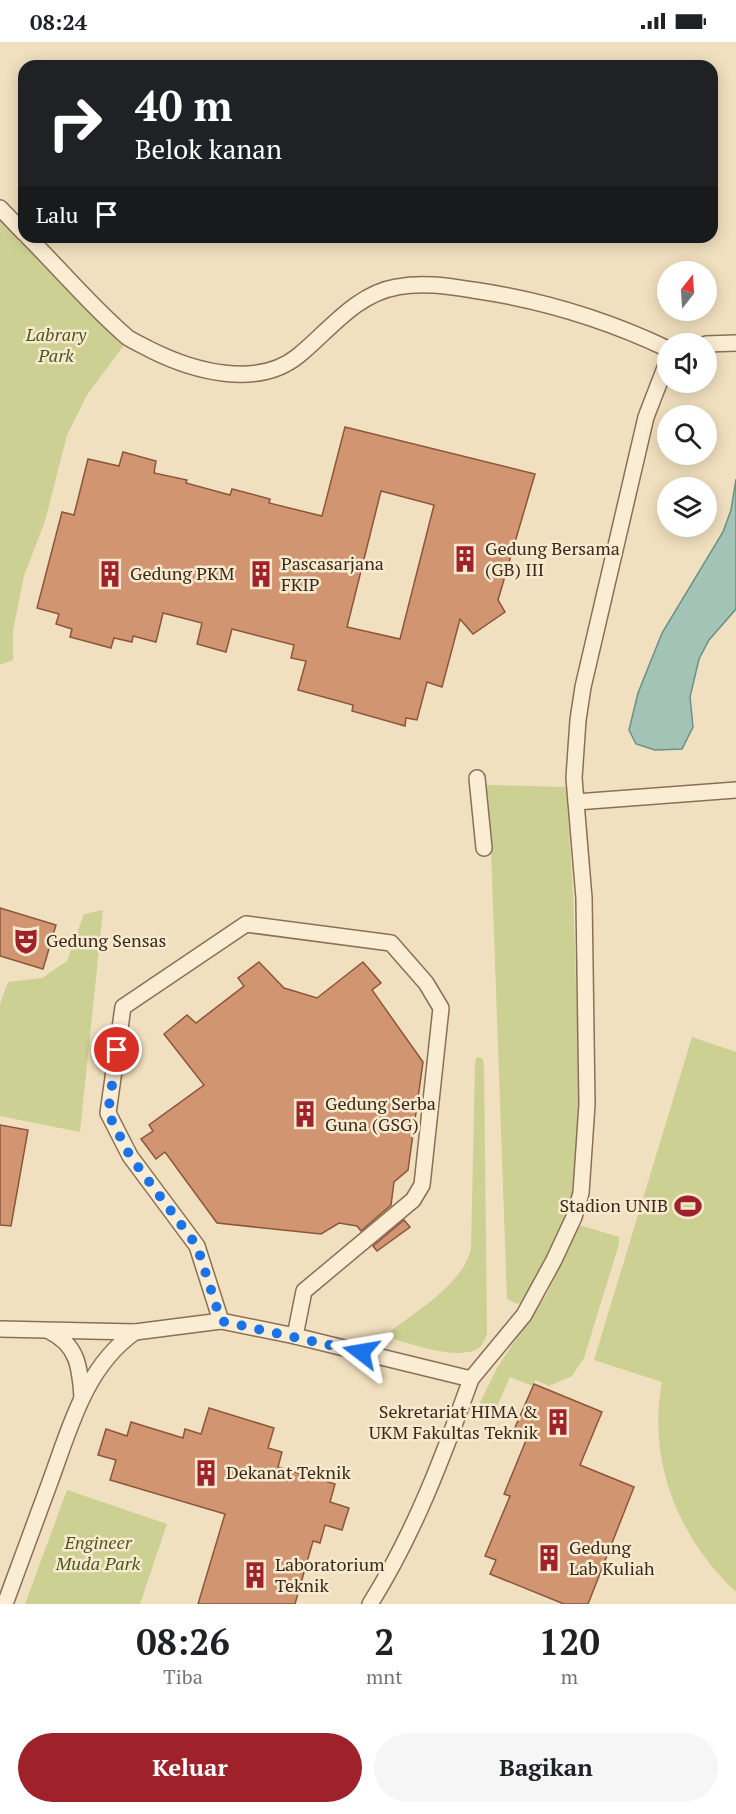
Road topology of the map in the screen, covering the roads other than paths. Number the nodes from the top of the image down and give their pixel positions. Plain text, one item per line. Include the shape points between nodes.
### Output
1 (0, 208) edge
2 (18, 227) edge
3 (34, 243) edge
4 (736, 342) edge
5 (717, 343) edge
6 (657, 345) edge
7 (657, 388) edge
8 (477, 778) dead end
9 (736, 790) edge
10 (576, 802) junction
11 (484, 848) dead end
12 (221, 1321) junction
13 (0, 1329) edge
14 (49, 1331) junction
15 (135, 1332) junction
16 (295, 1336) junction
17 (471, 1379) junction
18 (82, 1397) junction
19 (4, 1604) edge
20 (370, 1604) edge

1 - 2 lane
3 - 6 lane via 129,338 173,361 216,373 250,374 274,369 296,358 375,293 429,284 543,302 610,323
4 - 5 lane
7 - 10 lane via 646,417 583,687 575,753
8 - 11 lane
9 - 10 lane
10 - 17 lane via 584,898 587,1104 581,1193 560,1249 524,1315
12 - 15 lane
12 - 16 lane
12 - 16 lane via 197,1246 130,1156 108,1113 123,1007 246,924 391,943 426,983 441,1008 422,1185 413,1200 304,1291
13 - 14 lane
14 - 15 lane
14 - 18 lane via 62,1337 74,1354
15 - 18 lane via 119,1343
16 - 17 lane
17 - 20 lane via 445,1453 393,1567
18 - 19 lane

